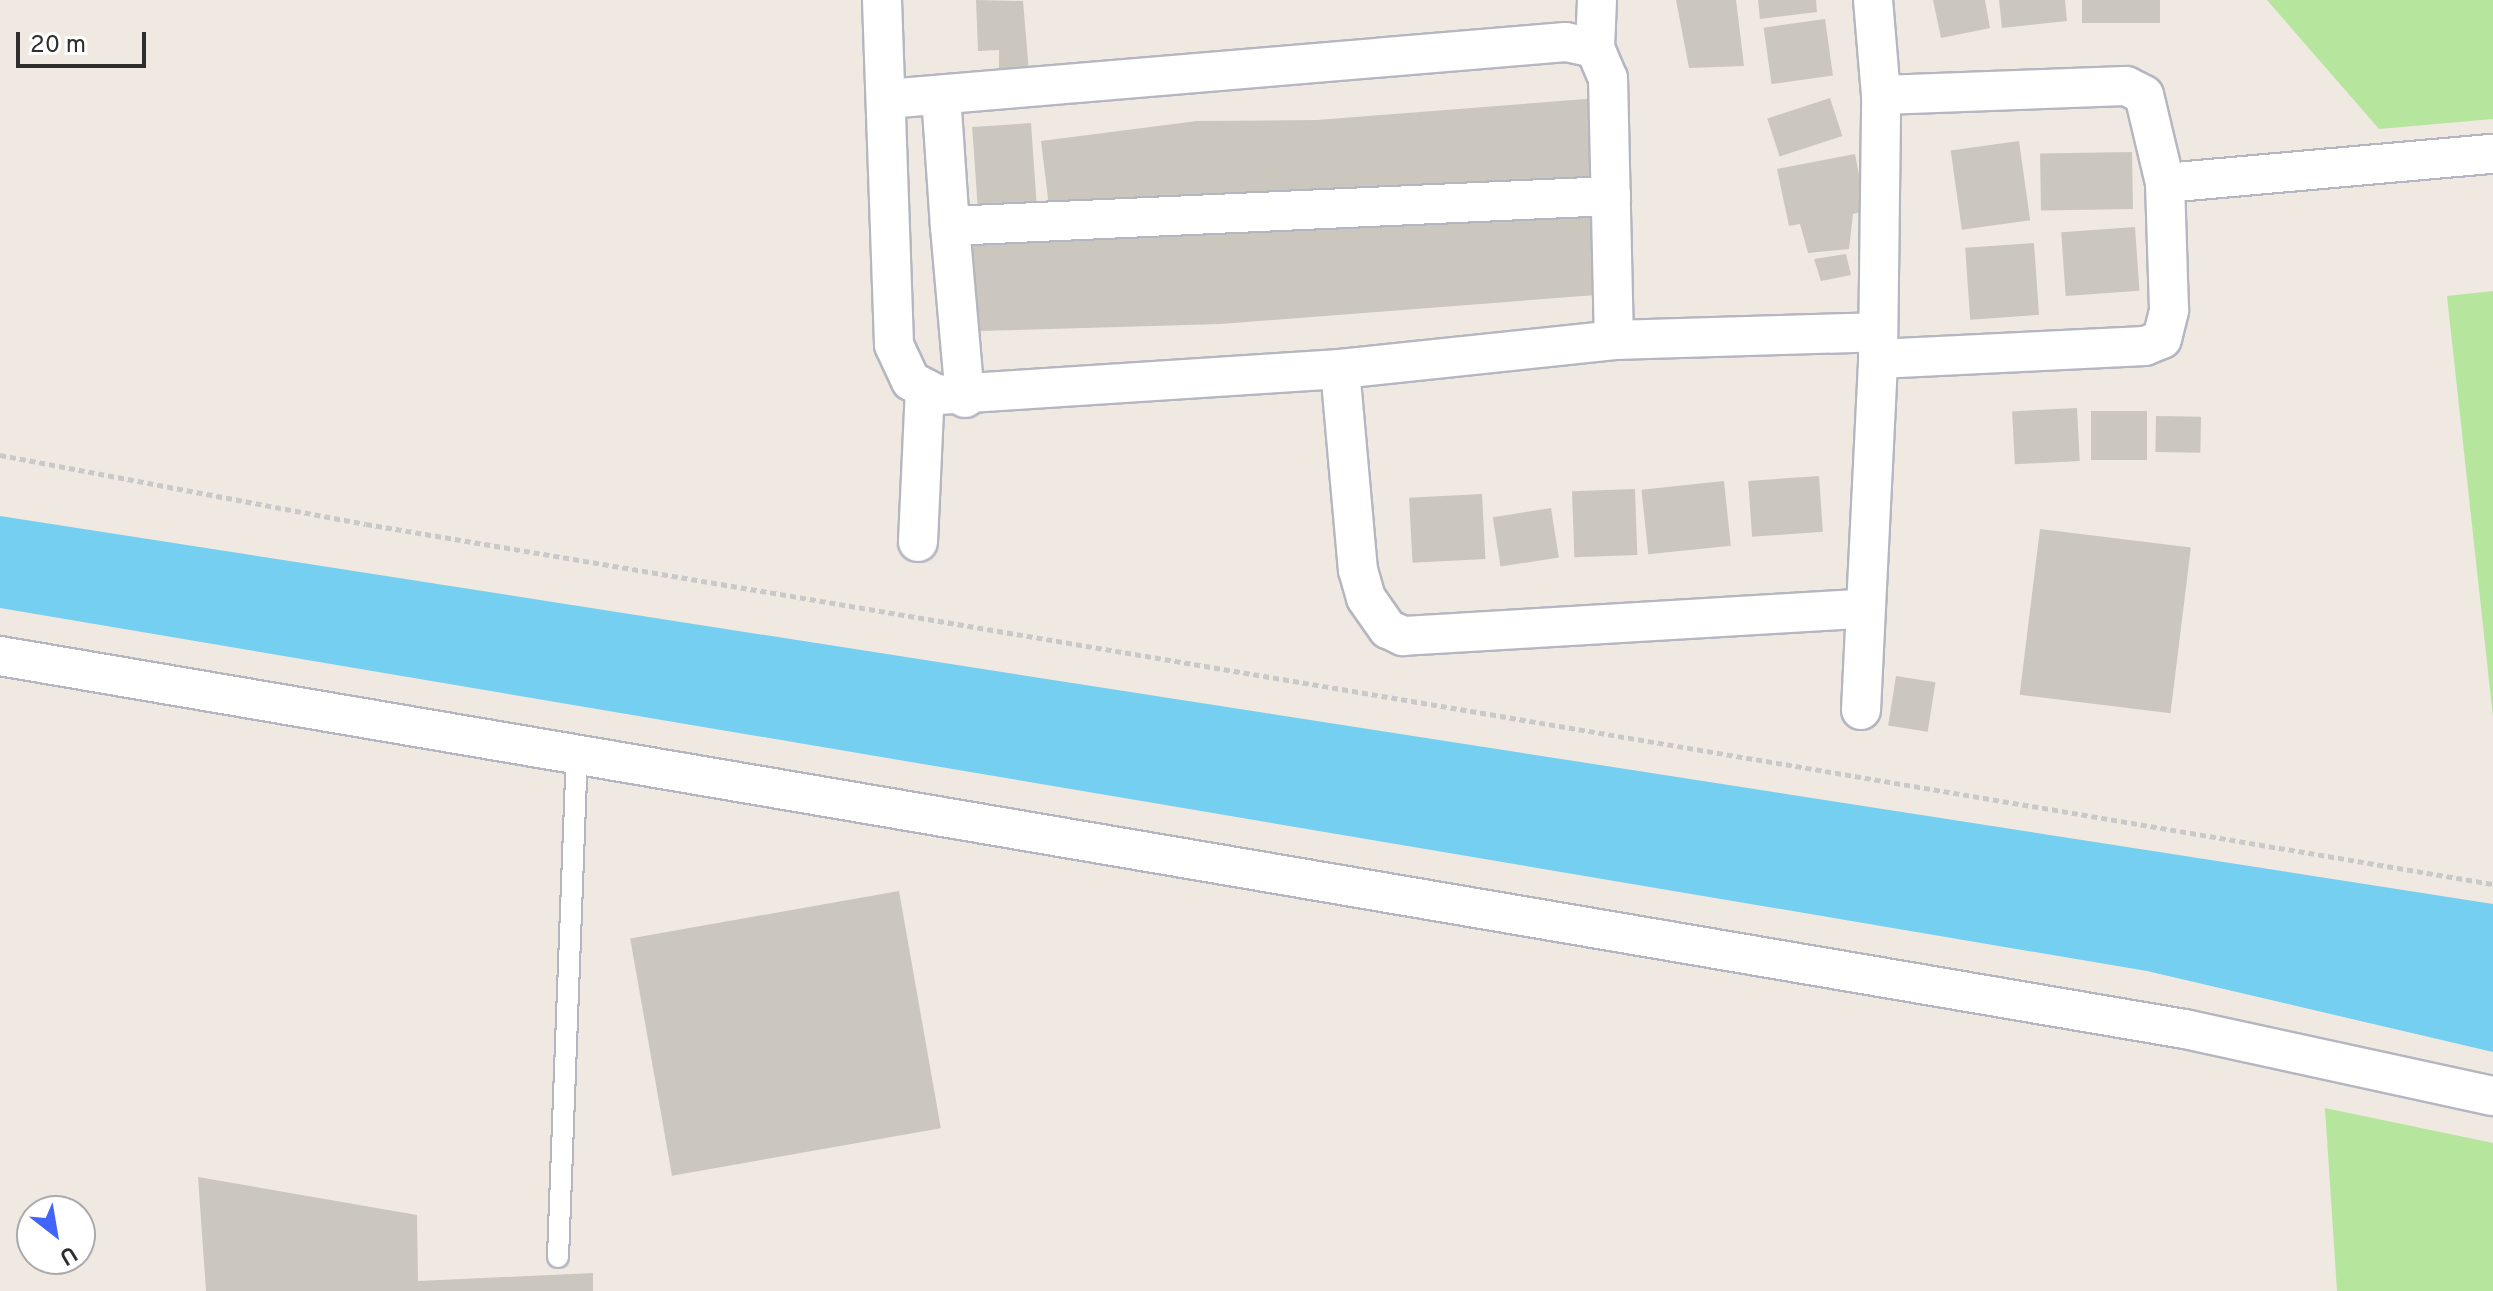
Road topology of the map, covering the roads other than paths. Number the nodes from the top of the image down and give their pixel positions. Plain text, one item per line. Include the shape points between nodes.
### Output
1 (882, 0) edge
2 (1597, 0) edge
3 (1873, 0) edge
4 (1595, 48) junction
5 (941, 95) junction
6 (1881, 95) junction
7 (887, 99) junction
8 (2493, 154) edge
9 (2165, 183) junction
10 (1611, 196) junction
11 (950, 226) junction
12 (1614, 340) junction
13 (1878, 345) junction
14 (1340, 369) junction
15 (925, 390) junction
16 (965, 398) junction
17 (918, 542) dead end
18 (1863, 609) junction
19 (0, 656) edge
20 (1861, 710) dead end
21 (577, 750) junction
22 (2493, 1096) edge
23 (558, 1257) dead end

1 - 7 street
2 - 4 street
3 - 6 street
4 - 5 street via 1566,42
4 - 10 street via 1608,78
5 - 7 street
5 - 11 street
6 - 9 street via 2126,86 2144,95 2152,112
6 - 13 street
7 - 15 street via 894,345 899,368
8 - 9 street
9 - 13 street via 2169,310 2162,339 2145,346
10 - 11 street
10 - 12 street
11 - 16 street
12 - 13 street
12 - 14 street
13 - 18 street
14 - 16 street
14 - 18 street via 1358,570 1377,619 1396,633
15 - 16 street
15 - 17 street
18 - 20 street
19 - 21 street
21 - 22 street via 2185,1029
21 - 23 lane

